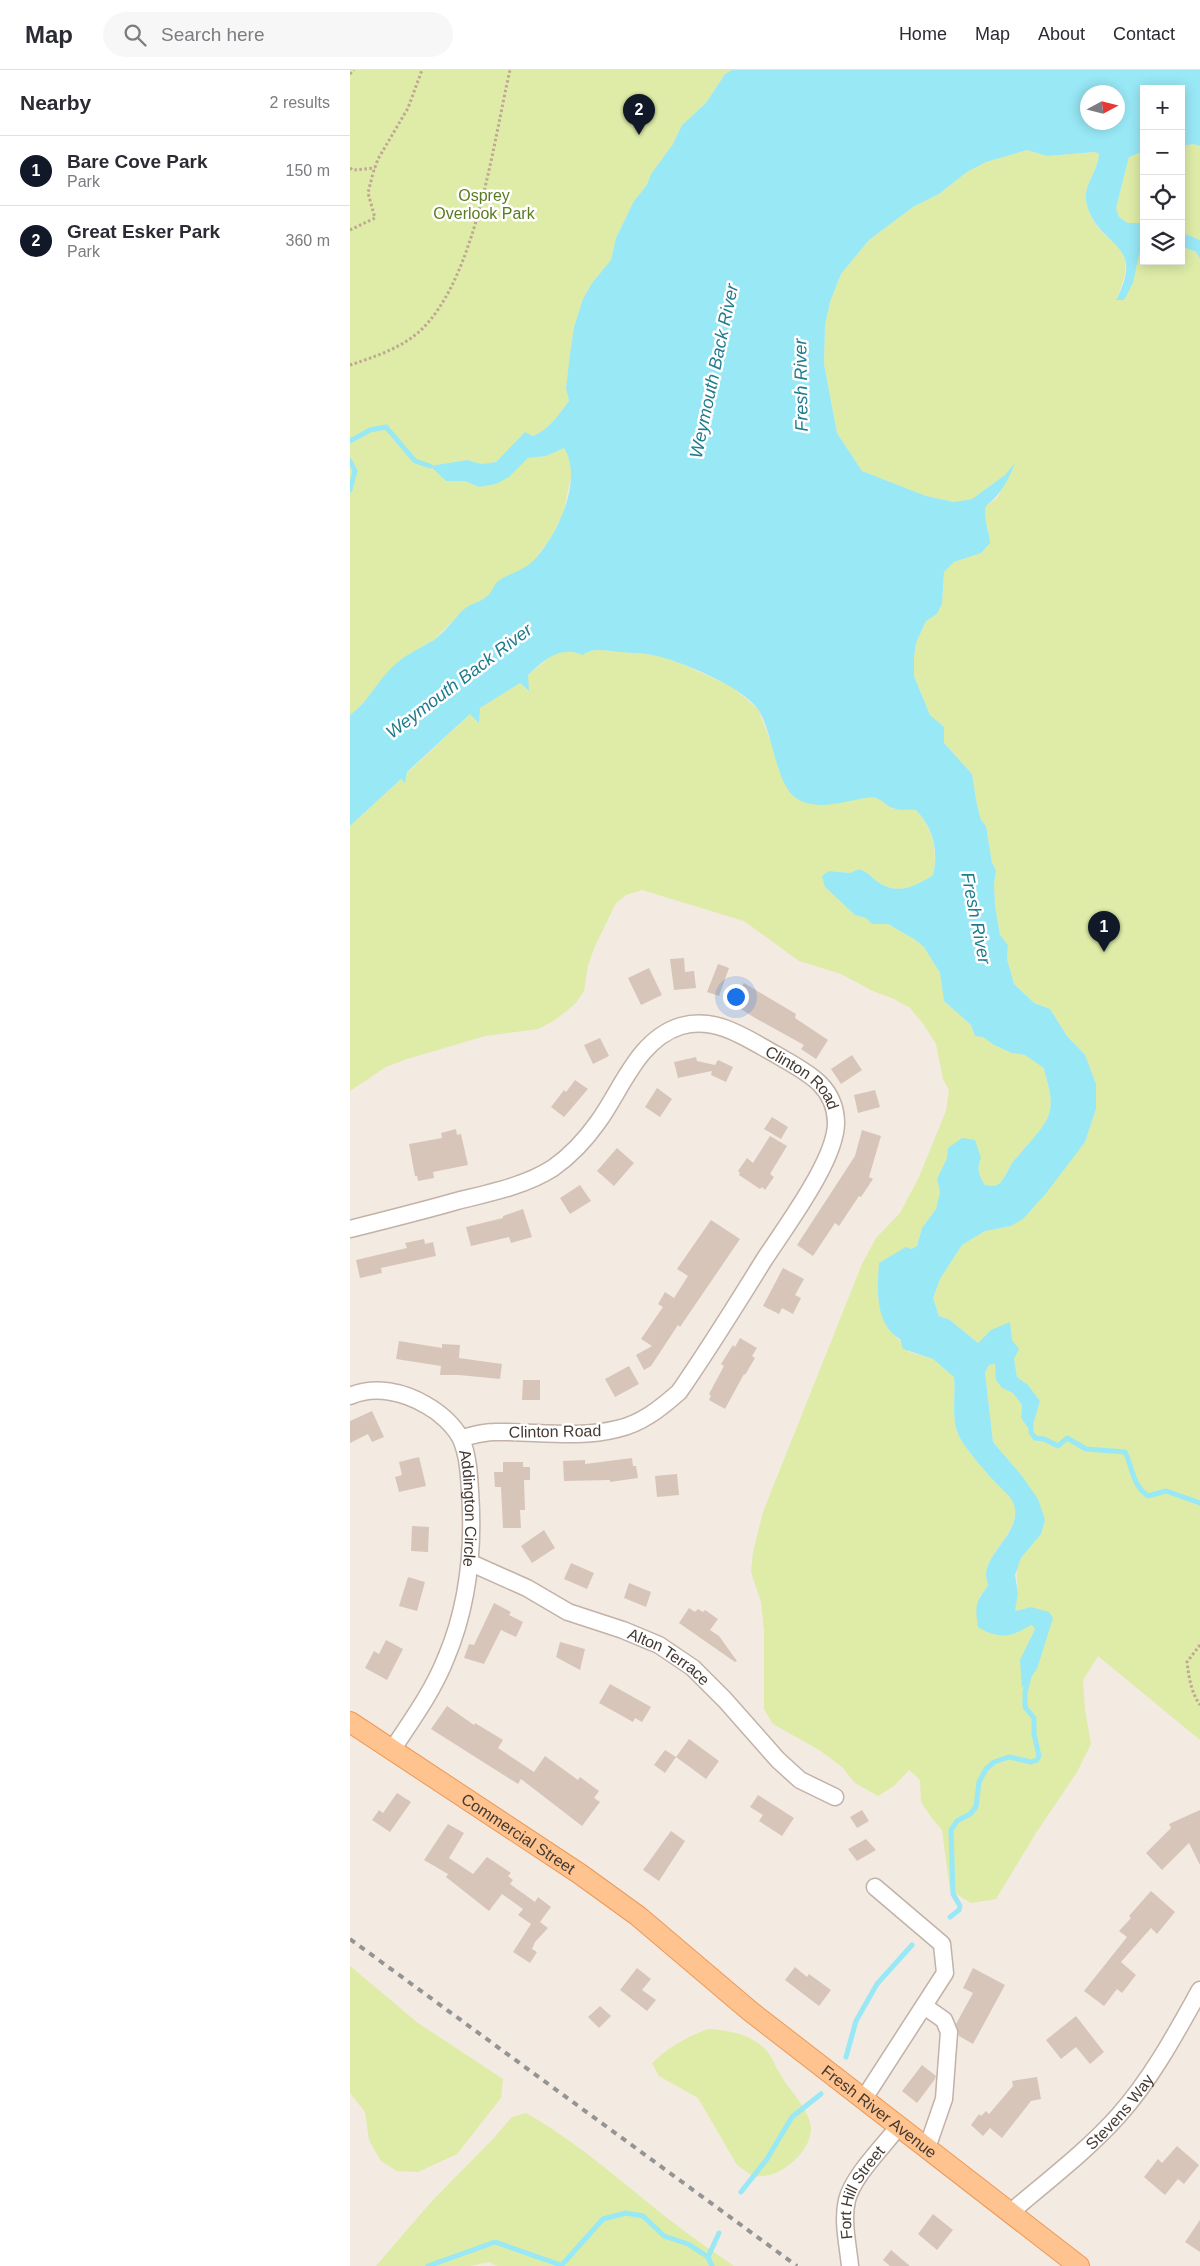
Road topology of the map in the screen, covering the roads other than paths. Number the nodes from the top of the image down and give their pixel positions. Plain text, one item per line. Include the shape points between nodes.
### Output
1 (350, 1229) edge
2 (350, 1396) edge
3 (460, 1438) junction
4 (471, 1563) junction
5 (350, 1722) edge
6 (392, 1750) junction
7 (835, 1797) dead end
8 (875, 1888) dead end
9 (681, 1953) joint
10 (1200, 1990) edge
11 (924, 2006) junction
12 (863, 2100) junction
13 (898, 2127) junction
14 (927, 2148) junction
15 (1011, 2212) junction
16 (850, 2266) edge
17 (1080, 2266) edge

1 - 3 street, Clinton Road via 485,1194 530,1180 553,1167 577,1148 598,1122 634,1064 651,1045 680,1026 713,1024 733,1030 805,1071 824,1087 832,1103 836,1123 831,1147 812,1185 679,1392 641,1420 618,1429 569,1434 492,1432
2 - 3 street, Addington Circle via 382,1390 411,1396 439,1412
3 - 4 street, Addington Circle via 469,1466
4 - 6 street, Addington Circle via 447,1657 431,1691
4 - 7 street, Alton Terrace via 527,1588 568,1612 659,1645 692,1668 800,1780
5 - 6 main road, Commercial Street
6 - 9 main road, Commercial Street via 580,1874 638,1916
8 - 11 street via 942,1944 945,1973
9 - 12 main road, Fresh River Avenue
10 - 15 street, Stevens Way via 1172,2039 1119,2115
11 - 12 street
11 - 14 street via 944,2020 949,2032 944,2099
12 - 13 main road, Fresh River Avenue
13 - 14 main road, Fresh River Avenue
13 - 16 street, Fort Hill Street via 852,2186 847,2199 845,2211
14 - 15 main road, Fresh River Avenue
15 - 17 main road, Fresh River Avenue

